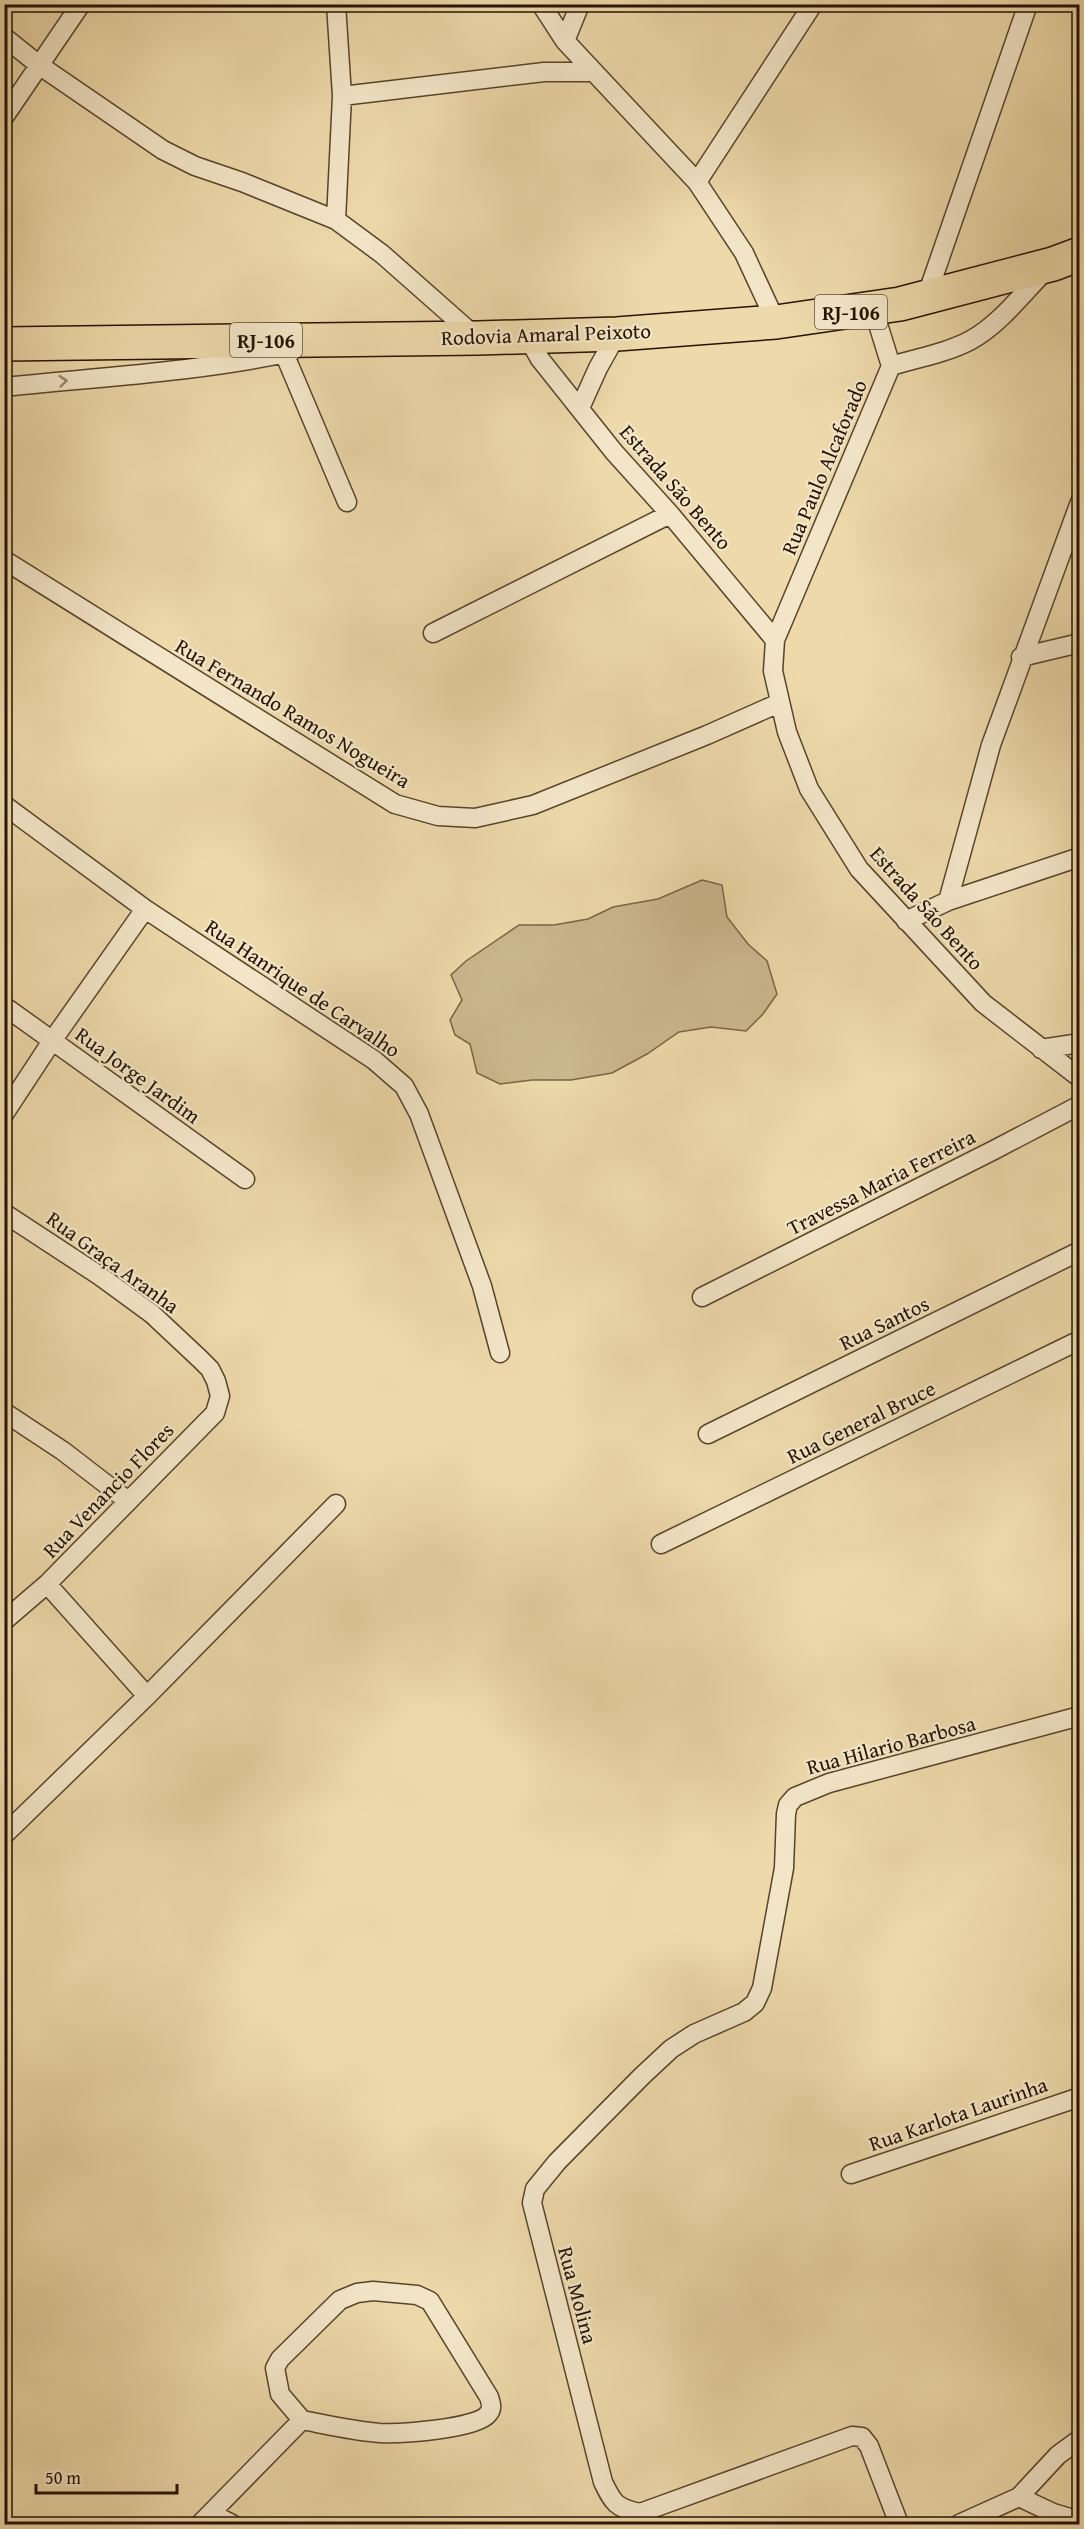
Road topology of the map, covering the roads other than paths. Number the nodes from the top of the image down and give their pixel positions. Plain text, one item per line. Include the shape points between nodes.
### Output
1 (81, 4) edge
2 (336, 4) edge
3 (541, 4) edge
4 (580, 4) edge
5 (813, 4) edge
6 (1028, 4) edge
7 (4, 37) edge
8 (565, 41) junction
9 (39, 65) junction
10 (592, 72) junction
11 (342, 96) junction
12 (4, 117) edge
13 (697, 182) junction
14 (336, 220) junction
15 (1066, 259) edge
16 (926, 298) junction
17 (873, 308) junction
18 (776, 322) junction
19 (617, 334) junction
20 (527, 336) junction
21 (478, 338) junction
22 (355, 339) junction
23 (4, 344) edge
24 (284, 353) junction
25 (891, 366) junction
26 (4, 387) edge
27 (580, 408) junction
28 (347, 502) dead end
29 (1080, 502) edge
30 (670, 514) junction
31 (4, 560) edge
32 (433, 633) dead end
33 (775, 640) junction
34 (1080, 643) edge
35 (1021, 657) junction
36 (779, 703) junction
37 (4, 805) edge
38 (1080, 857) edge
39 (948, 901) junction
40 (145, 909) junction
41 (906, 921) junction
42 (4, 1006) edge
43 (52, 1041) junction
44 (1080, 1043) edge
45 (1041, 1049) junction
46 (1080, 1078) edge
47 (1080, 1105) edge
48 (4, 1114) edge
49 (245, 1179) dead end
50 (4, 1213) edge
51 (1080, 1251) edge
52 (702, 1297) dead end
53 (1080, 1340) edge
54 (500, 1353) dead end
55 (4, 1412) edge
56 (215, 1413) joint
57 (708, 1434) dead end
58 (128, 1501) junction
59 (336, 1504) dead end
60 (661, 1544) dead end
61 (47, 1584) junction
62 (5, 1618) edge
63 (147, 1696) junction
64 (1080, 1716) edge
65 (4, 1835) edge
66 (771, 1947) joint
67 (1080, 2097) edge
68 (851, 2174) dead end
69 (302, 2420) junction
70 (1080, 2439) edge
71 (1019, 2497) junction
72 (206, 2519) edge
73 (988, 2519) edge
74 (1080, 2521) edge
75 (232, 2524) edge
76 (899, 2524) edge
77 (959, 2524) edge

1 - 9 street
2 - 11 street
3 - 8 street
4 - 8 street
5 - 13 street
6 - 16 street
7 - 9 street
8 - 10 street
9 - 12 street
9 - 14 street via 163,150
10 - 11 street via 544,72
10 - 13 street
11 - 14 street
13 - 18 street via 744,253
14 - 21 street via 382,254
15 - 16 highway, Rodovia Amaral Peixoto / RJ-106
15 - 25 street via 974,338
16 - 17 highway, Rodovia Amaral Peixoto / RJ-106
17 - 18 highway, Rodovia Amaral Peixoto / RJ-106
17 - 25 street, Rua Paulo Alcaforado
18 - 19 highway, Rodovia Amaral Peixoto / RJ-106
19 - 20 highway, Rodovia Amaral Peixoto / RJ-106
19 - 27 street
20 - 21 highway, Rodovia Amaral Peixoto / RJ-106
20 - 27 street, Estrada São Bento via 540,359
21 - 22 highway, Rodovia Amaral Peixoto / RJ-106
22 - 23 highway, Rodovia Amaral Peixoto / RJ-106
22 - 24 street
26 -> 24 street via 205,367
24 - 28 street
25 - 33 street, Rua Paulo Alcaforado
27 - 30 street, Estrada São Bento
29 - 35 street
30 - 32 street
30 - 33 street, Estrada São Bento
31 - 36 street, Rua Fernando Ramos Nogueira via 395,804 438,816 475,818 533,805
33 - 36 street, Estrada São Bento via 773,671
34 - 35 street
35 - 39 street via 991,745
36 - 41 street, Estrada São Bento via 809,789 859,868
37 - 40 street, Rua Hanrique de Carvalho
38 - 39 street
39 - 41 street
40 - 43 street
40 - 54 street, Rua Hanrique de Carvalho via 374,1060 404,1086 419,1114 471,1253
41 - 45 street, Estrada São Bento via 983,1003
42 - 43 street, Rua Jorge Jardim
43 - 48 street
43 - 49 street, Rua Jorge Jardim
44 - 45 street
45 - 46 street, Estrada São Bento
47 - 52 street, Travessa Maria Ferreira
50 - 56 street, Rua Graça Aranha via 152,1314 200,1359 216,1381 220,1396
51 - 57 street, Rua Santos
53 - 60 street, Rua General Bruce
55 - 58 street
56 - 58 street, Rua Venancio Flores
58 - 61 street, Rua Venancio Flores
59 - 63 street
61 - 62 street, Rua Venancio Flores
61 - 63 street
63 - 65 street
64 - 66 street, Rua Hilario Barbosa via 829,1783 795,1797 786,1814 784,1868
66 - 76 street, Rua Molina via 755,2003 686,2039 642,2076 535,2189 533,2213 603,2482 612,2500 623,2510 640,2513 852,2436 862,2437 868,2446
67 - 68 street, Rua Karlota Laurinha
69 - 69 street via 381,2433 439,2430 479,2421 488,2415 492,2404 430,2301 417,2295 373,2291 340,2300 275,2368 280,2394
69 - 72 street
70 - 71 street via 1058,2455
71 - 73 street
71 - 74 street
72 - 75 street
73 - 77 street

